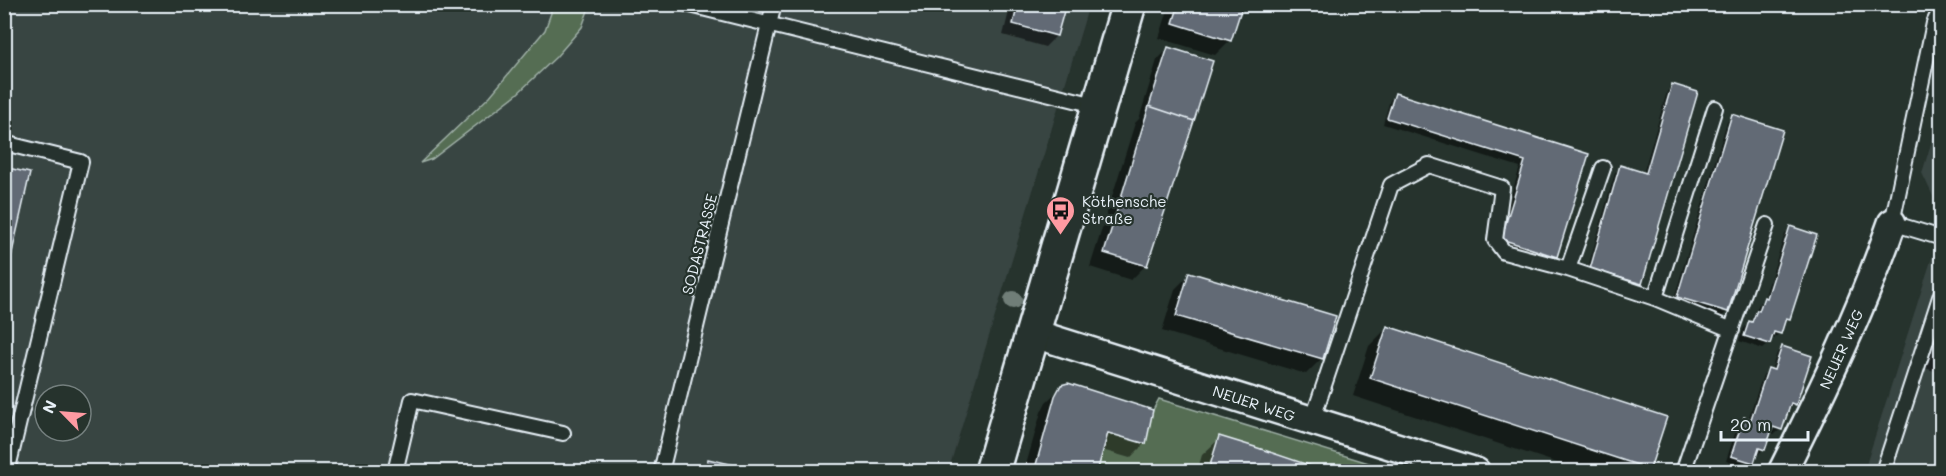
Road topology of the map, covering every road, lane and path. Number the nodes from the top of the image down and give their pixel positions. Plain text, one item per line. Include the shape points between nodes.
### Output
1 (686, 4) edge
2 (774, 4) edge
3 (1129, 4) edge
4 (1941, 6) edge
5 (770, 25) junction
6 (1099, 106) junction
7 (1715, 108) dead end
8 (4, 143) edge
9 (1603, 168) dead end
10 (1892, 223) junction
11 (1767, 225) dead end
12 (1941, 238) edge
13 (1568, 269) junction
14 (1941, 291) edge
15 (1655, 298) junction
16 (1732, 330) junction
17 (1032, 333) junction
18 (1312, 421) junction
19 (563, 433) dead end
20 (7, 471) edge
21 (395, 471) edge
22 (661, 471) edge
23 (992, 471) edge
24 (1476, 471) edge
25 (1683, 471) edge
26 (1782, 471) edge
27 (1883, 471) edge

1 - 5 lane
2 - 5 lane, SODASTRASSE
3 - 6 main road
4 - 10 lane via 1934,23
5 - 6 lane
5 - 22 lane, SODASTRASSE
6 - 17 main road
7 - 15 lane
8 - 20 lane via 81,162
9 - 13 lane
10 - 12 lane
10 - 26 street, NEUER WEG via 1835,365
11 - 16 lane
13 - 15 lane
13 - 18 lane via 1504,252 1495,240 1502,188 1429,165 1391,185
14 - 27 lane
15 - 16 lane
16 - 25 lane
17 - 18 street, NEUER WEG
17 - 23 main road
18 - 24 street, NEUER WEG
19 - 21 lane via 412,400

